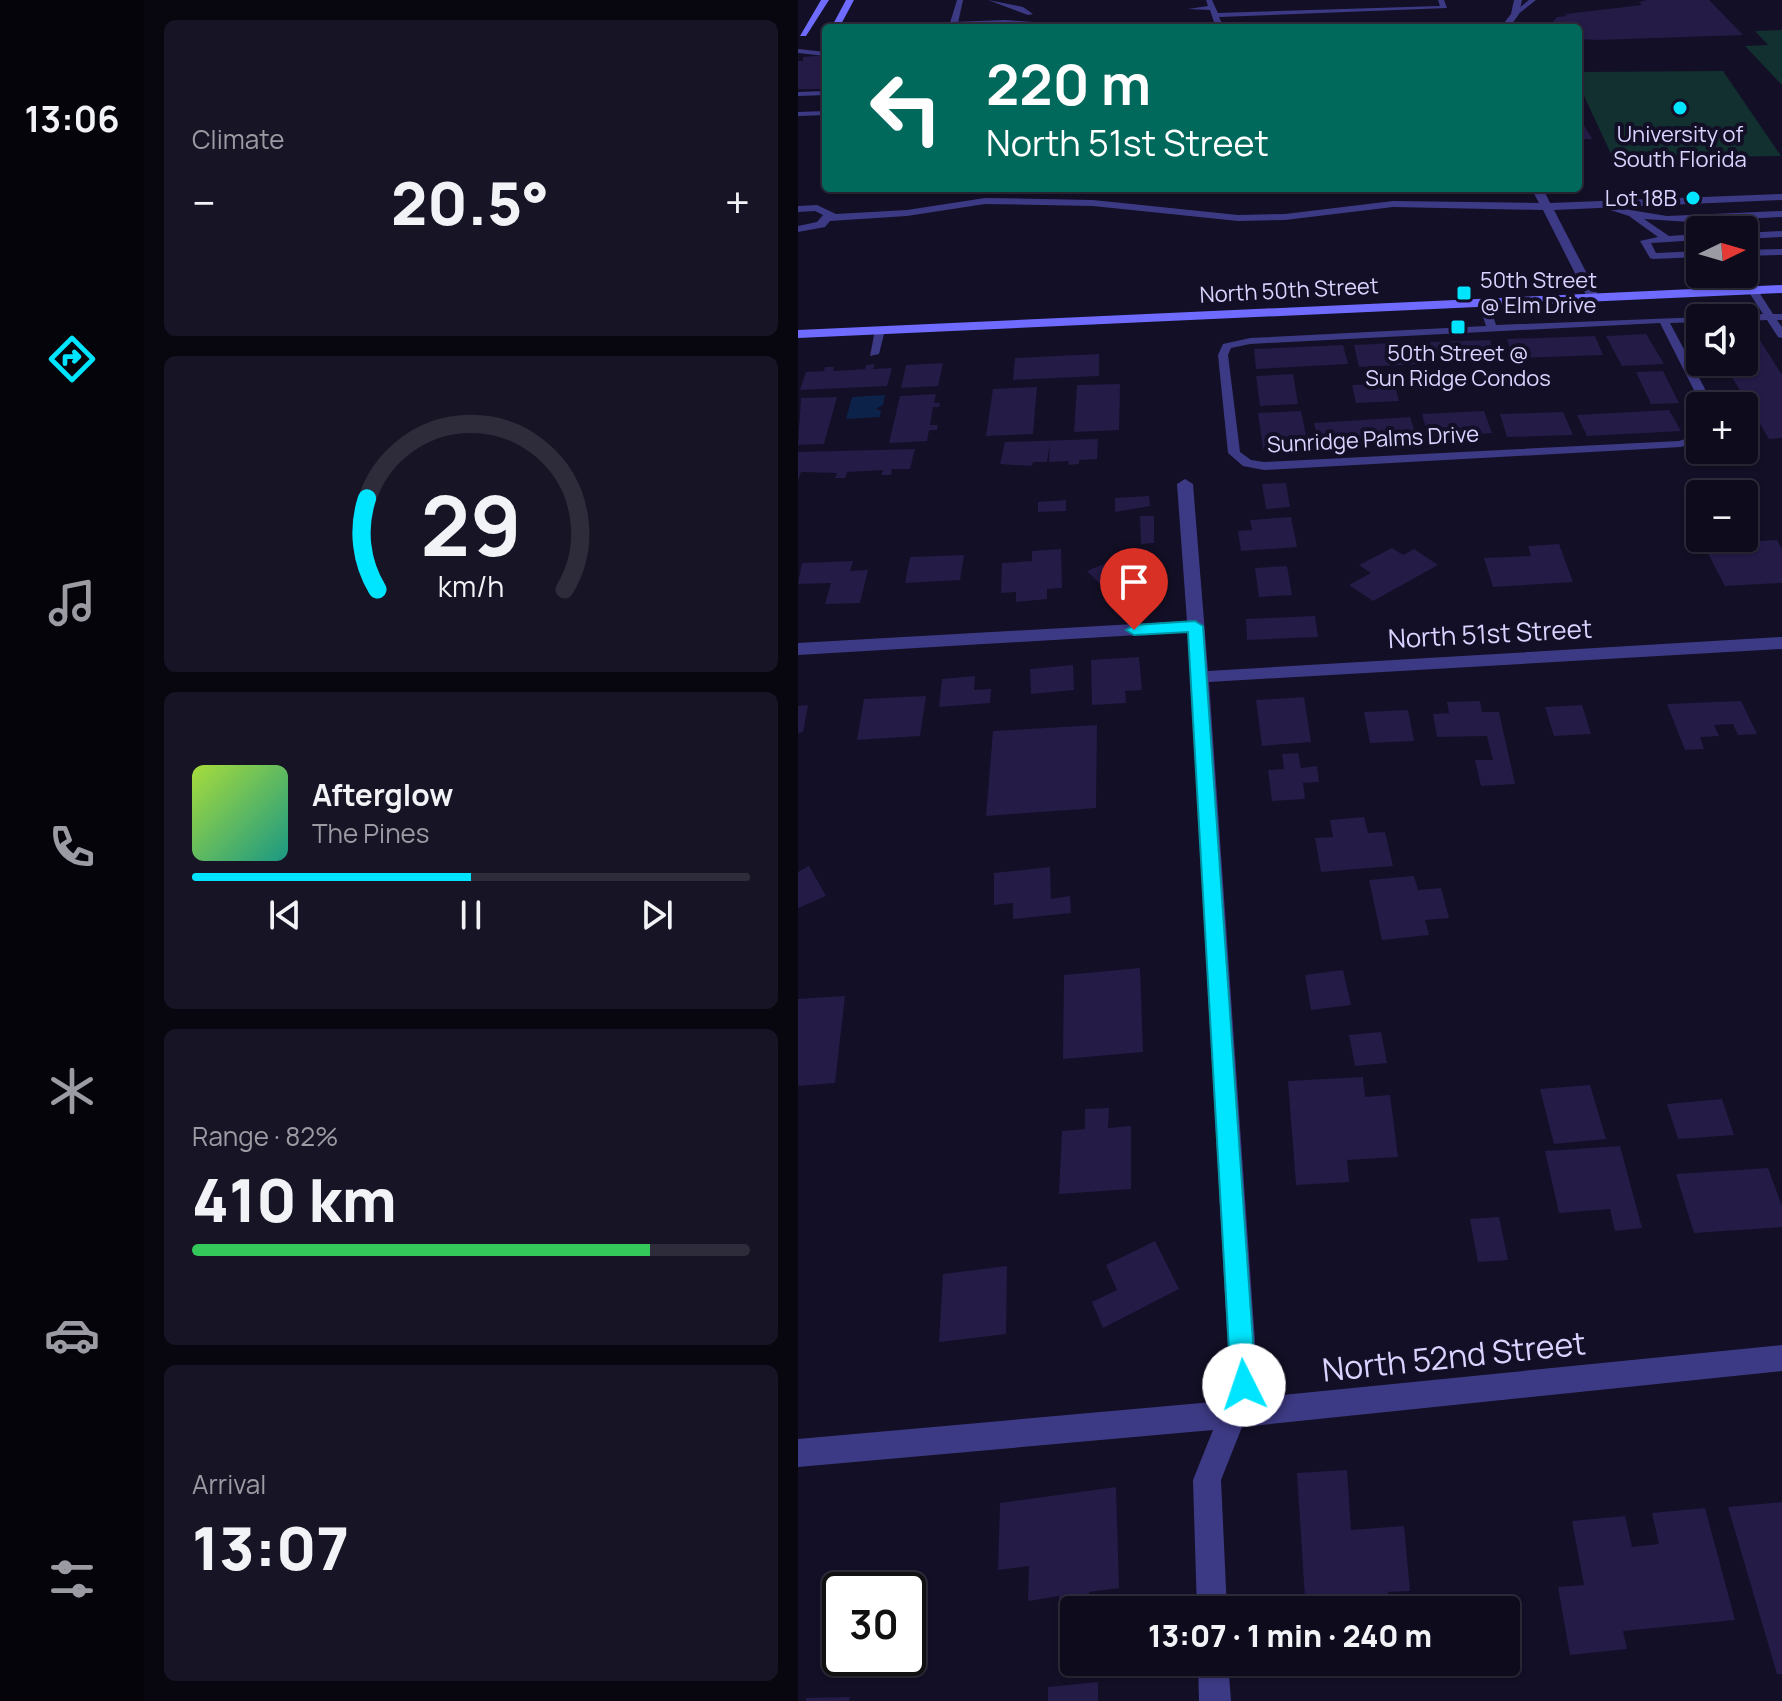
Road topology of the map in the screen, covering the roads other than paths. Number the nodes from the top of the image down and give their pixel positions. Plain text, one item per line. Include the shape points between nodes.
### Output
1 (825, 0) edge
2 (850, 0) edge
3 (960, 0) edge
4 (991, 0) edge
5 (1441, 0) edge
6 (1518, 0) edge
7 (1533, 0) edge
8 (1213, 8) edge
9 (1191, 9) dead end
10 (1030, 14) dead end
11 (1515, 14) junction
12 (954, 23) junction
13 (837, 24) edge
14 (942, 24) edge
15 (980, 24) edge
16 (1507, 24) edge
17 (815, 33) dead end
18 (800, 35) edge
19 (798, 51) edge
20 (822, 54) edge
21 (822, 93) edge
22 (798, 94) edge
23 (822, 113) edge
24 (798, 114) edge
25 (1539, 192) edge
26 (1782, 197) edge
27 (1601, 204) junction
28 (1547, 207) junction
29 (798, 209) edge
30 (1782, 214) edge
31 (1631, 215) junction
32 (830, 218) junction
33 (798, 229) edge
34 (1782, 234) edge
35 (1758, 235) edge
36 (1686, 238) edge
37 (1667, 239) junction
38 (1782, 252) edge
39 (1758, 253) edge
40 (1686, 255) edge
41 (1782, 289) edge
42 (1753, 291) junction
43 (1593, 297) junction
44 (1483, 301) junction
45 (1776, 317) edge
46 (1686, 319) edge
47 (1663, 320) junction
48 (880, 330) junction
49 (1492, 330) junction
50 (798, 334) edge
51 (1782, 335) edge
52 (874, 354) dead end
53 (1701, 392) edge
54 (1686, 442) edge
55 (1185, 484) dead end
56 (1195, 626) junction
57 (1782, 643) edge
58 (798, 649) edge
59 (1200, 677) junction
60 (1782, 1358) edge
61 (1232, 1414) junction
62 (798, 1453) edge
63 (1211, 1596) edge
64 (1214, 1676) edge
65 (1215, 1701) edge

1 - 18 street
2 - 13 street
3 - 12 lane
4 - 10 lane
5 - 8 lane via 1444,8
6 - 11 street
7 - 11 lane
8 - 9 lane
11 - 16 street
12 - 14 street
12 - 15 street
17 - 18 street
19 - 20 lane
21 - 22 lane
23 - 24 lane
25 - 28 street
26 - 27 street
27 - 28 street
27 - 31 lane
28 - 32 street via 1393,204 1238,218 1093,203 985,201
28 - 43 street
29 - 32 street via 823,209
30 - 31 lane
31 - 37 lane
32 - 33 street
34 - 35 lane
36 - 37 lane
37 - 40 lane via 1645,241 1653,256
38 - 39 lane
41 - 42 street, North 50th Street
42 - 43 street, North 50th Street
42 - 45 lane
43 - 44 street, North 50th Street
44 - 48 street, North 50th Street
44 - 49 lane
45 - 51 lane
46 - 47 lane, Sunridge Palms Drive
47 - 49 lane, Sunridge Palms Drive
47 - 53 lane
48 - 50 street, North 50th Street
48 - 52 lane
49 - 54 lane, Sunridge Palms Drive via 1227,346 1223,355 1234,453 1247,463 1264,466
55 - 56 street
56 - 58 street
56 - 59 street
57 - 59 street, North 51st Street
59 - 61 street via 1244,1385
60 - 61 street, North 52nd Street
61 - 62 street, North 52nd Street
61 - 63 street via 1207,1480
64 - 65 street

